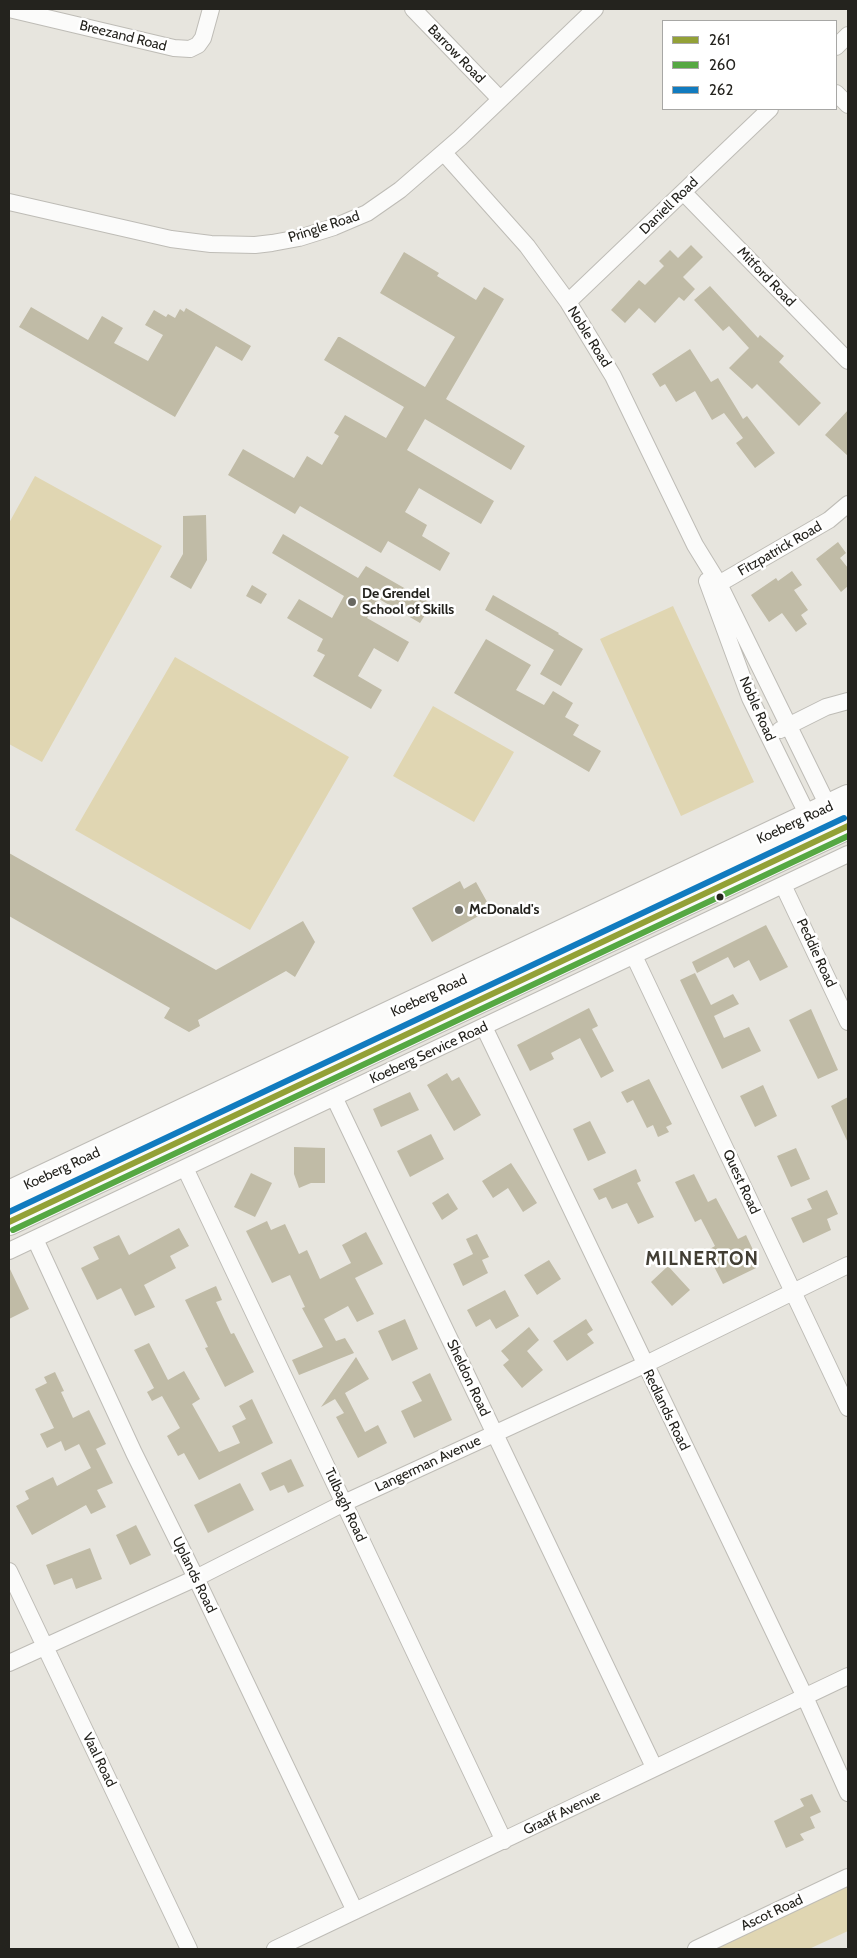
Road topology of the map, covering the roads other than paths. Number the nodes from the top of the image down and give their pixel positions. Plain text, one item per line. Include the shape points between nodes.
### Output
1 (211, 9) edge
2 (413, 9) edge
3 (595, 9) edge
4 (20, 10) edge
5 (848, 35) edge
6 (837, 46) edge
7 (837, 94) edge
8 (500, 100) junction
9 (848, 105) edge
10 (769, 110) edge
11 (444, 152) junction
12 (684, 193) junction
13 (9, 202) edge
14 (568, 302) junction
15 (848, 361) edge
16 (848, 504) edge
17 (714, 587) junction
18 (848, 701) edge
19 (789, 725) junction
20 (769, 736) junction
21 (832, 819) edge
22 (848, 854) edge
23 (783, 885) junction
24 (634, 956) junction
25 (848, 1022) edge
26 (484, 1027) junction
27 (334, 1097) junction
28 (184, 1168) junction
29 (9, 1194) edge
30 (9, 1222) edge
31 (35, 1239) junction
32 (9, 1251) edge
33 (848, 1265) edge
34 (794, 1293) junction
35 (644, 1364) junction
36 (848, 1408) edge
37 (494, 1433) junction
38 (344, 1503) junction
39 (9, 1571) edge
40 (196, 1578) junction
41 (44, 1647) junction
42 (9, 1663) edge
43 (848, 1676) edge
44 (804, 1697) junction
45 (654, 1768) junction
46 (848, 1793) edge
47 (504, 1841) junction
48 (848, 1877) edge
49 (355, 1911) junction
50 (283, 1948) edge
51 (190, 1949) edge
52 (696, 1949) edge

1 - 4 street, Breezand Road via 203,38 190,49 174,48
2 - 8 street, Barrow Road
3 - 8 street, Pringle Road
5 - 6 street
7 - 9 street
8 - 11 street, Pringle Road
10 - 12 street, Daniell Road
11 - 13 street, Pringle Road via 367,213 299,238 255,245 171,239
11 - 14 street, Noble Road via 527,246
12 - 14 street, Daniell Road
12 - 15 street, Mitford Road
14 - 17 street, Noble Road via 620,389
16 - 17 street, Fitzpatrick Road via 829,520
17 - 19 street, Noble Road
17 - 20 street, Noble Road via 750,698
18 - 19 street via 832,704
19 - 20 street
19 - 21 street, Noble Road
20 - 21 street, Noble Road
21 - 29 main road, Koeberg Road
21 - 30 main road, Koeberg Road
22 - 23 street, Koeberg Service Road
23 - 24 street, Koeberg Service Road
23 - 25 street, Peddie Road
24 - 26 street, Koeberg Service Road
24 - 34 street, Quest Road
26 - 27 street, Koeberg Service Road
26 - 35 street, Redlands Road
27 - 28 street, Koeberg Service Road
27 - 37 street, Sheldon Road
28 - 31 street, Koeberg Service Road
28 - 38 street, Tulbagh Road
31 - 32 street, Koeberg Service Road
31 - 40 street, Uplands Road
33 - 34 street, Langerman Avenue
34 - 35 street, Langerman Avenue
34 - 36 street, Quest Road
35 - 37 street, Langerman Avenue
35 - 44 street, Redlands Road
37 - 38 street, Langerman Avenue
37 - 45 street, Sheldon Road
38 - 40 street, Langerman Avenue
38 - 47 street, Tulbagh Road
39 - 41 street, Vaal Road
40 - 41 street, Langerman Avenue
40 - 49 street, Uplands Road
41 - 42 street, Langerman Avenue
41 - 51 street, Vaal Road
43 - 44 street, Graaff Avenue
44 - 45 street, Graaff Avenue
44 - 46 street, Redlands Road
45 - 47 street, Graaff Avenue
47 - 49 street, Graaff Avenue
48 - 52 street, Ascot Road
49 - 50 street, Graaff Avenue

